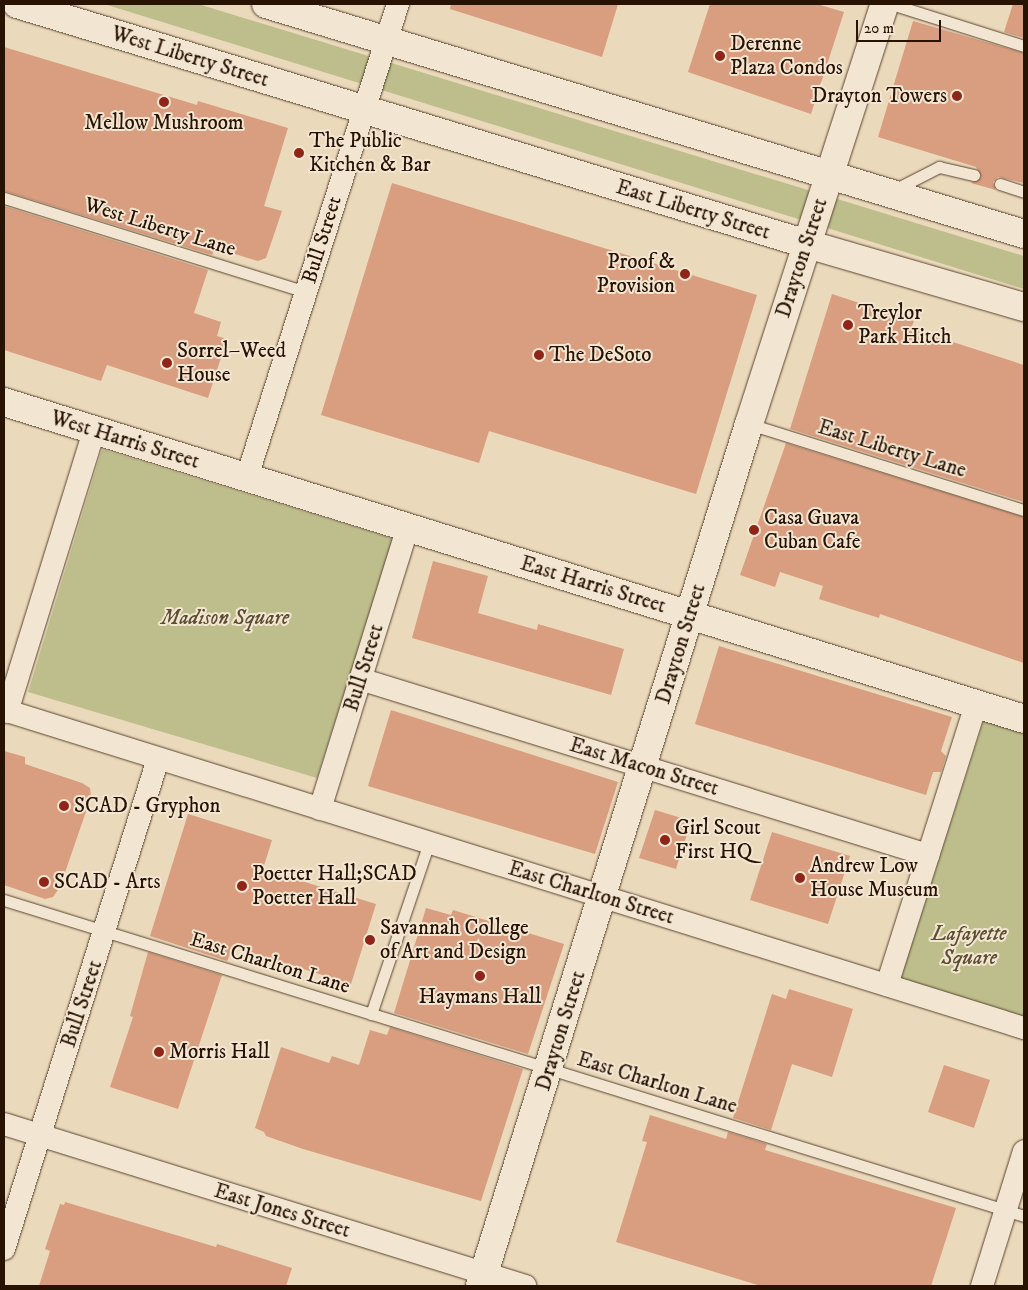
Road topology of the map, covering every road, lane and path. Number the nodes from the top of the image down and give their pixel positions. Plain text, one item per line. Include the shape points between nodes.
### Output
1 (17, 4) edge
2 (266, 4) edge
3 (398, 4) edge
4 (885, 4) edge
5 (891, 4) edge
6 (387, 41) junction
7 (1024, 46) edge
8 (362, 110) junction
9 (829, 175) junction
10 (974, 175) dead end
11 (1000, 184) dead end
12 (1024, 192) edge
13 (889, 193) junction
14 (4, 198) edge
15 (1024, 234) edge
16 (807, 244) junction
17 (305, 292) junction
18 (1024, 307) edge
19 (4, 402) edge
20 (749, 424) junction
21 (94, 430) junction
22 (247, 477) junction
23 (1024, 510) edge
24 (408, 527) junction
25 (690, 615) junction
26 (360, 678) junction
27 (976, 704) junction
28 (6, 711) edge
29 (1024, 719) edge
30 (158, 759) junction
31 (642, 766) junction
32 (320, 809) junction
33 (429, 843) junction
34 (928, 855) junction
35 (602, 897) junction
36 (4, 900) edge
37 (106, 931) junction
38 (887, 986) junction
39 (371, 1014) junction
40 (1024, 1028) edge
41 (550, 1069) junction
42 (4, 1124) edge
43 (40, 1135) junction
44 (1024, 1151) edge
45 (1015, 1214) edge
46 (4, 1248) edge
47 (482, 1280) edge
48 (525, 1286) edge
49 (982, 1286) edge

1 - 8 main road, West Liberty Street
2 - 6 main road
3 - 6 street, Bull Street
4 - 9 main road, Drayton Street
5 - 7 lane
6 - 8 street, Bull Street
6 - 9 main road
8 - 16 main road, East Liberty Street
8 - 17 street, Bull Street
9 - 13 main road
9 - 16 main road, Drayton Street
10 - 13 lane via 939,166
11 - 12 lane
13 - 15 main road
14 - 17 lane, West Liberty Lane
16 - 18 main road, East Liberty Street
16 - 20 main road, Drayton Street
17 - 22 street, Bull Street
19 - 21 main road, West Harris Street
20 - 23 lane, East Liberty Lane
20 - 25 main road, Drayton Street
21 - 22 main road, West Harris Street
21 - 28 street
22 - 24 main road, East Harris Street
24 - 25 main road, East Harris Street
24 - 26 street, Bull Street
25 - 27 main road, East Harris Street
25 - 31 main road, Drayton Street
26 - 31 street, East Macon Street
26 - 32 street, Bull Street
27 - 29 main road, East Harris Street
27 - 34 street
28 - 30 street, East Charlton Street
30 - 32 street, East Charlton Street
30 - 37 street, Bull Street
31 - 34 street, East Macon Street
31 - 35 main road, Drayton Street
32 - 33 street, East Charlton Street
33 - 35 street, East Charlton Street
33 - 39 lane
34 - 38 street
35 - 38 street, East Charlton Street
35 - 41 main road, Drayton Street
36 - 37 lane, East Charlton Lane
37 - 39 lane, East Charlton Lane
37 - 43 street, Bull Street
38 - 40 street, East Charlton Street
39 - 41 lane, East Charlton Lane
41 - 45 lane, East Charlton Lane
41 - 47 main road, Drayton Street
42 - 43 street, East Jones Street
43 - 46 street, Bull Street
43 - 47 street, East Jones Street
44 - 45 street
45 - 49 street
47 - 48 street, East Jones Street

